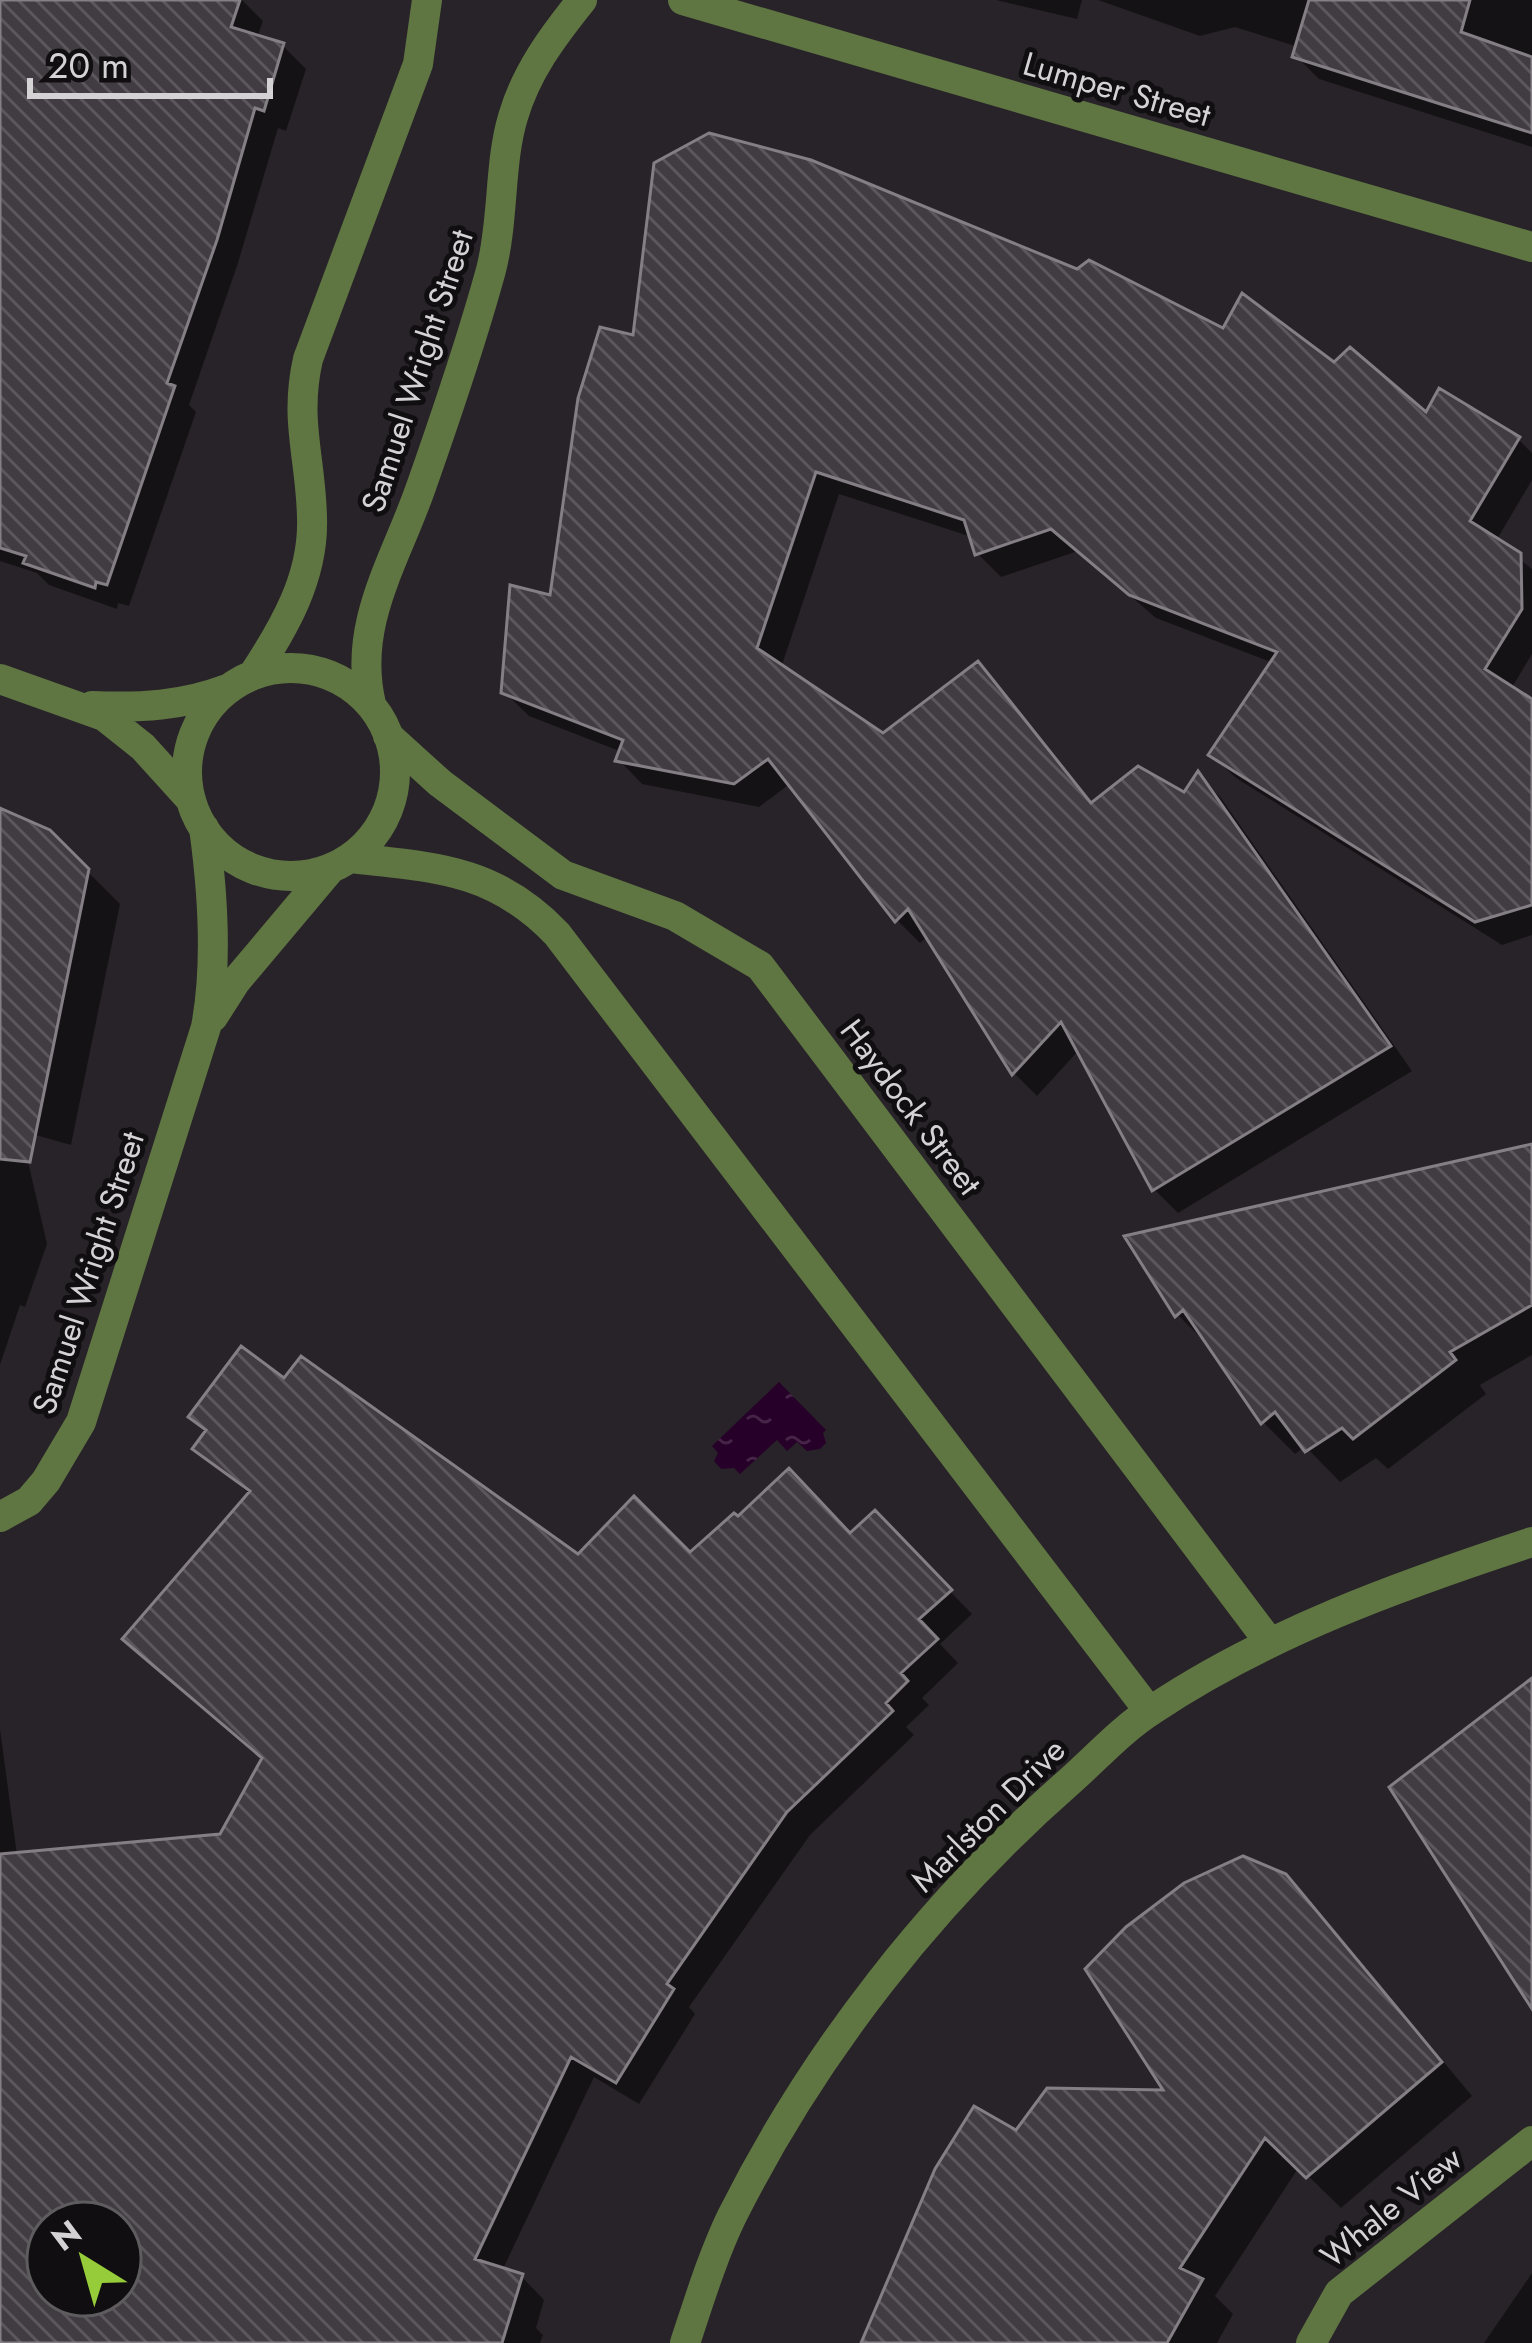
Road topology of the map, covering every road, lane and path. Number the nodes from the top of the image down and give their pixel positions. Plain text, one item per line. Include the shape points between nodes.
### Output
1 (427, 0) edge
2 (582, 0) edge
3 (682, 0) edge
4 (1532, 247) edge
5 (0, 679) edge
6 (244, 681) junction
7 (371, 704) junction
8 (86, 706) junction
9 (388, 736) junction
10 (198, 814) junction
11 (341, 863) junction
12 (206, 1027) junction
13 (0, 1517) edge
14 (1532, 1542) edge
15 (1270, 1643) junction
16 (1149, 1711) junction
17 (1532, 2140) edge
18 (685, 2343) edge
19 (1311, 2343) edge

1 - 6 street, Samuel Wright Street via 418,64 300,393 313,519 303,584
2 - 7 street, Samuel Wright Street via 542,52 512,120 490,273 368,630
3 - 4 street, Lumper Street
5 - 8 street
6 - 7 street via 274,670 316,671
6 - 8 street via 183,703
6 - 10 street via 217,699 194,735 188,778
7 - 9 street
8 - 10 street via 125,730
9 - 11 street via 396,763 390,805
9 - 15 street, Haydock Street via 563,875 675,916 760,966
10 - 11 street via 226,854 266,873 309,874
10 - 12 street, Samuel Wright Street via 212,944
11 - 12 street, Samuel Wright Street via 236,981
11 - 16 street via 436,867 478,878 509,892 557,934
12 - 13 street, Samuel Wright Street via 81,1422 46,1481
14 - 15 street, Marlston Drive
15 - 16 street, Marlston Drive
16 - 18 street, Marlston Drive via 1030,1816 859,2008 731,2218
17 - 19 street, Whale View via 1339,2293

